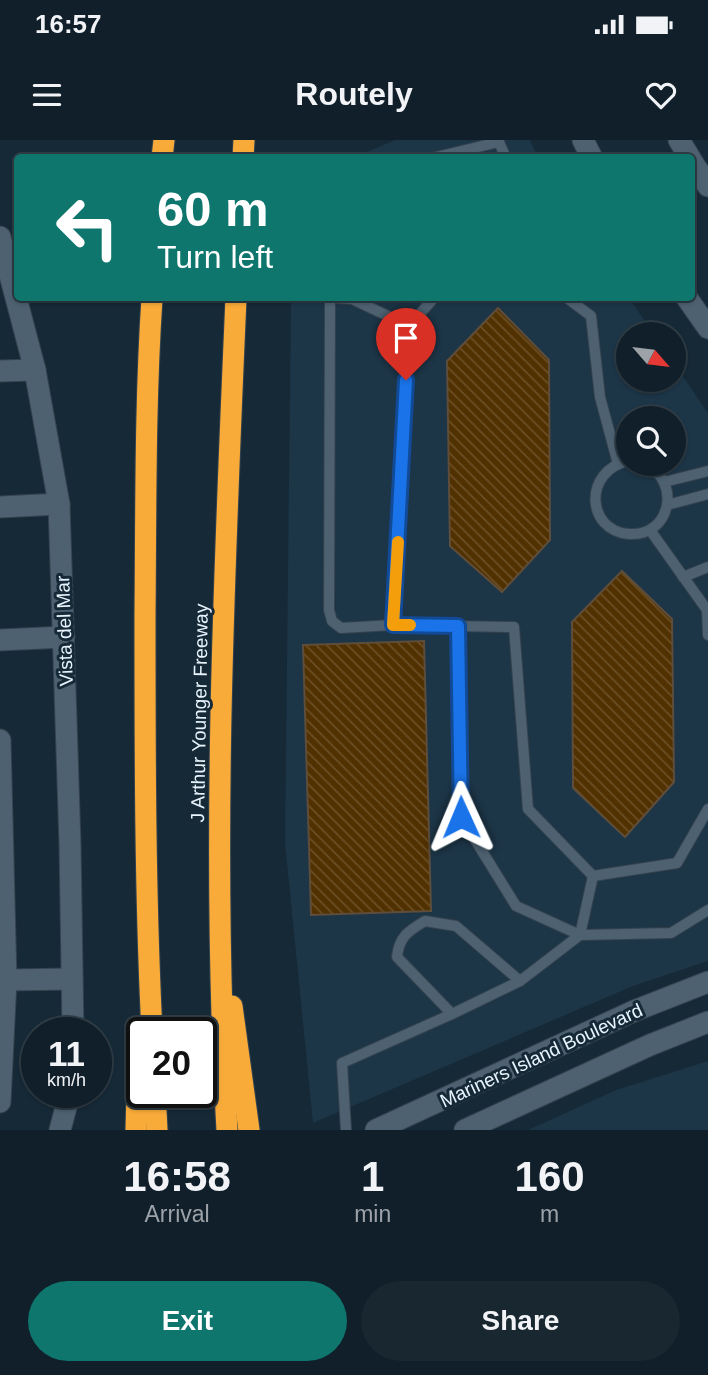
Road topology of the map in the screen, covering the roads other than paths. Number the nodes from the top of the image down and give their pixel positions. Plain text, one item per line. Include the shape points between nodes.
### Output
1 (498, 141) edge
2 (448, 154) edge
3 (695, 165) edge
4 (708, 186) edge
5 (0, 237) edge
6 (14, 290) edge
7 (17, 301) edge
8 (152, 301) edge
9 (236, 301) edge
10 (330, 301) edge
11 (359, 301) edge
12 (431, 301) edge
13 (571, 301) edge
14 (689, 301) edge
15 (409, 326) junction
16 (708, 328) edge
17 (35, 370) junction
18 (0, 371) edge
19 (616, 442) edge
20 (616, 466) edge
21 (708, 471) edge
22 (660, 476) edge
23 (664, 482) junction
24 (708, 494) edge
25 (59, 504) junction
26 (667, 505) junction
27 (0, 508) edge
28 (650, 530) junction
29 (708, 567) edge
30 (683, 577) junction
31 (393, 625) junction
32 (458, 626) junction
33 (708, 635) edge
34 (64, 637) junction
35 (0, 640) edge
36 (0, 740) edge
37 (708, 809) edge
38 (593, 876) junction
39 (219, 903) junction
40 (708, 910) edge
41 (580, 935) junction
42 (72, 979) junction
43 (6, 980) junction
44 (520, 981) junction
45 (708, 982) edge
46 (150, 993) junction
47 (452, 1014) junction
48 (73, 1017) edge
49 (145, 1017) edge
50 (151, 1017) edge
51 (708, 1022) edge
52 (0, 1102) edge
53 (66, 1108) edge
54 (137, 1108) edge
55 (156, 1108) edge
56 (60, 1130) edge
57 (136, 1130) edge
58 (157, 1130) edge
59 (227, 1130) edge
60 (249, 1130) edge
61 (346, 1130) edge
62 (376, 1130) edge
63 (465, 1130) edge

1 - 2 lane
3 - 4 street
5 - 6 street, Vista del Mar
7 - 17 street, Vista del Mar
8 - 46 highway via 145,715
9 - 39 highway, J Arthur Younger Freeway via 220,696
10 - 31 lane via 329,610 332,621 341,628
11 - 15 lane
12 - 15 lane
13 - 19 lane via 591,316 600,397
14 - 16 street
15 - 31 lane
17 - 18 street
17 - 25 street, Vista del Mar
20 - 28 lane via 600,479 595,502 598,514 615,531 639,534
21 - 23 lane
22 - 23 lane
23 - 26 lane
24 - 26 lane
25 - 27 street
25 - 34 street, Vista del Mar
26 - 28 lane
28 - 30 lane
29 - 30 lane
30 - 33 lane via 707,610
31 - 32 lane
32 - 38 lane via 514,627 528,809
32 - 41 lane via 461,817 516,906
34 - 35 street
34 - 42 street, Vista del Mar
36 - 43 street
37 - 38 lane via 677,863
38 - 41 lane
39 - 59 highway, J Arthur Younger Freeway
39 - 60 highway
40 - 41 lane via 671,933
41 - 44 lane
42 - 43 street
42 - 48 street, Vista del Mar
43 - 52 street
44 - 47 lane
44 - 47 lane via 456,926 425,921 398,942 397,957
45 - 62 street, Mariners Island Boulevard
46 - 49 highway
46 - 50 highway
47 - 61 lane via 342,1063
51 - 63 street, Mariners Island Boulevard
53 - 56 street
54 - 57 highway
55 - 58 highway

